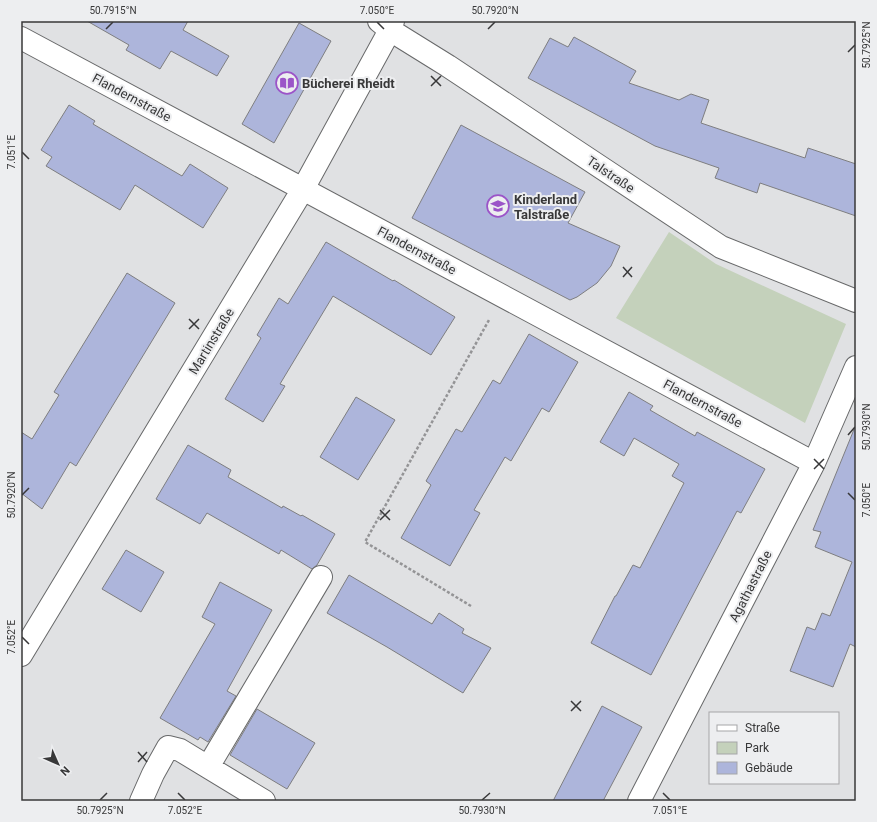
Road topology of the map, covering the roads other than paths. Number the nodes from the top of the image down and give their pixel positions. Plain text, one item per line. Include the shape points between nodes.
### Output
1 (387, 24) edge
2 (21, 38) edge
3 (303, 189) junction
4 (856, 301) edge
5 (856, 367) edge
6 (814, 463) junction
7 (321, 577) dead end
8 (21, 655) edge
9 (208, 767) junction
10 (141, 801) edge
11 (264, 801) edge
12 (639, 801) edge

1 - 3 street, Martinstraße
1 - 4 street, Talstraße via 721,247
2 - 3 street, Flandernstraße
3 - 6 street, Flandernstraße
3 - 8 street, Martinstraße
5 - 6 street, Agathastraße
6 - 12 street, Agathastraße
7 - 9 street
9 - 10 street via 180,750 168,747
9 - 11 street

